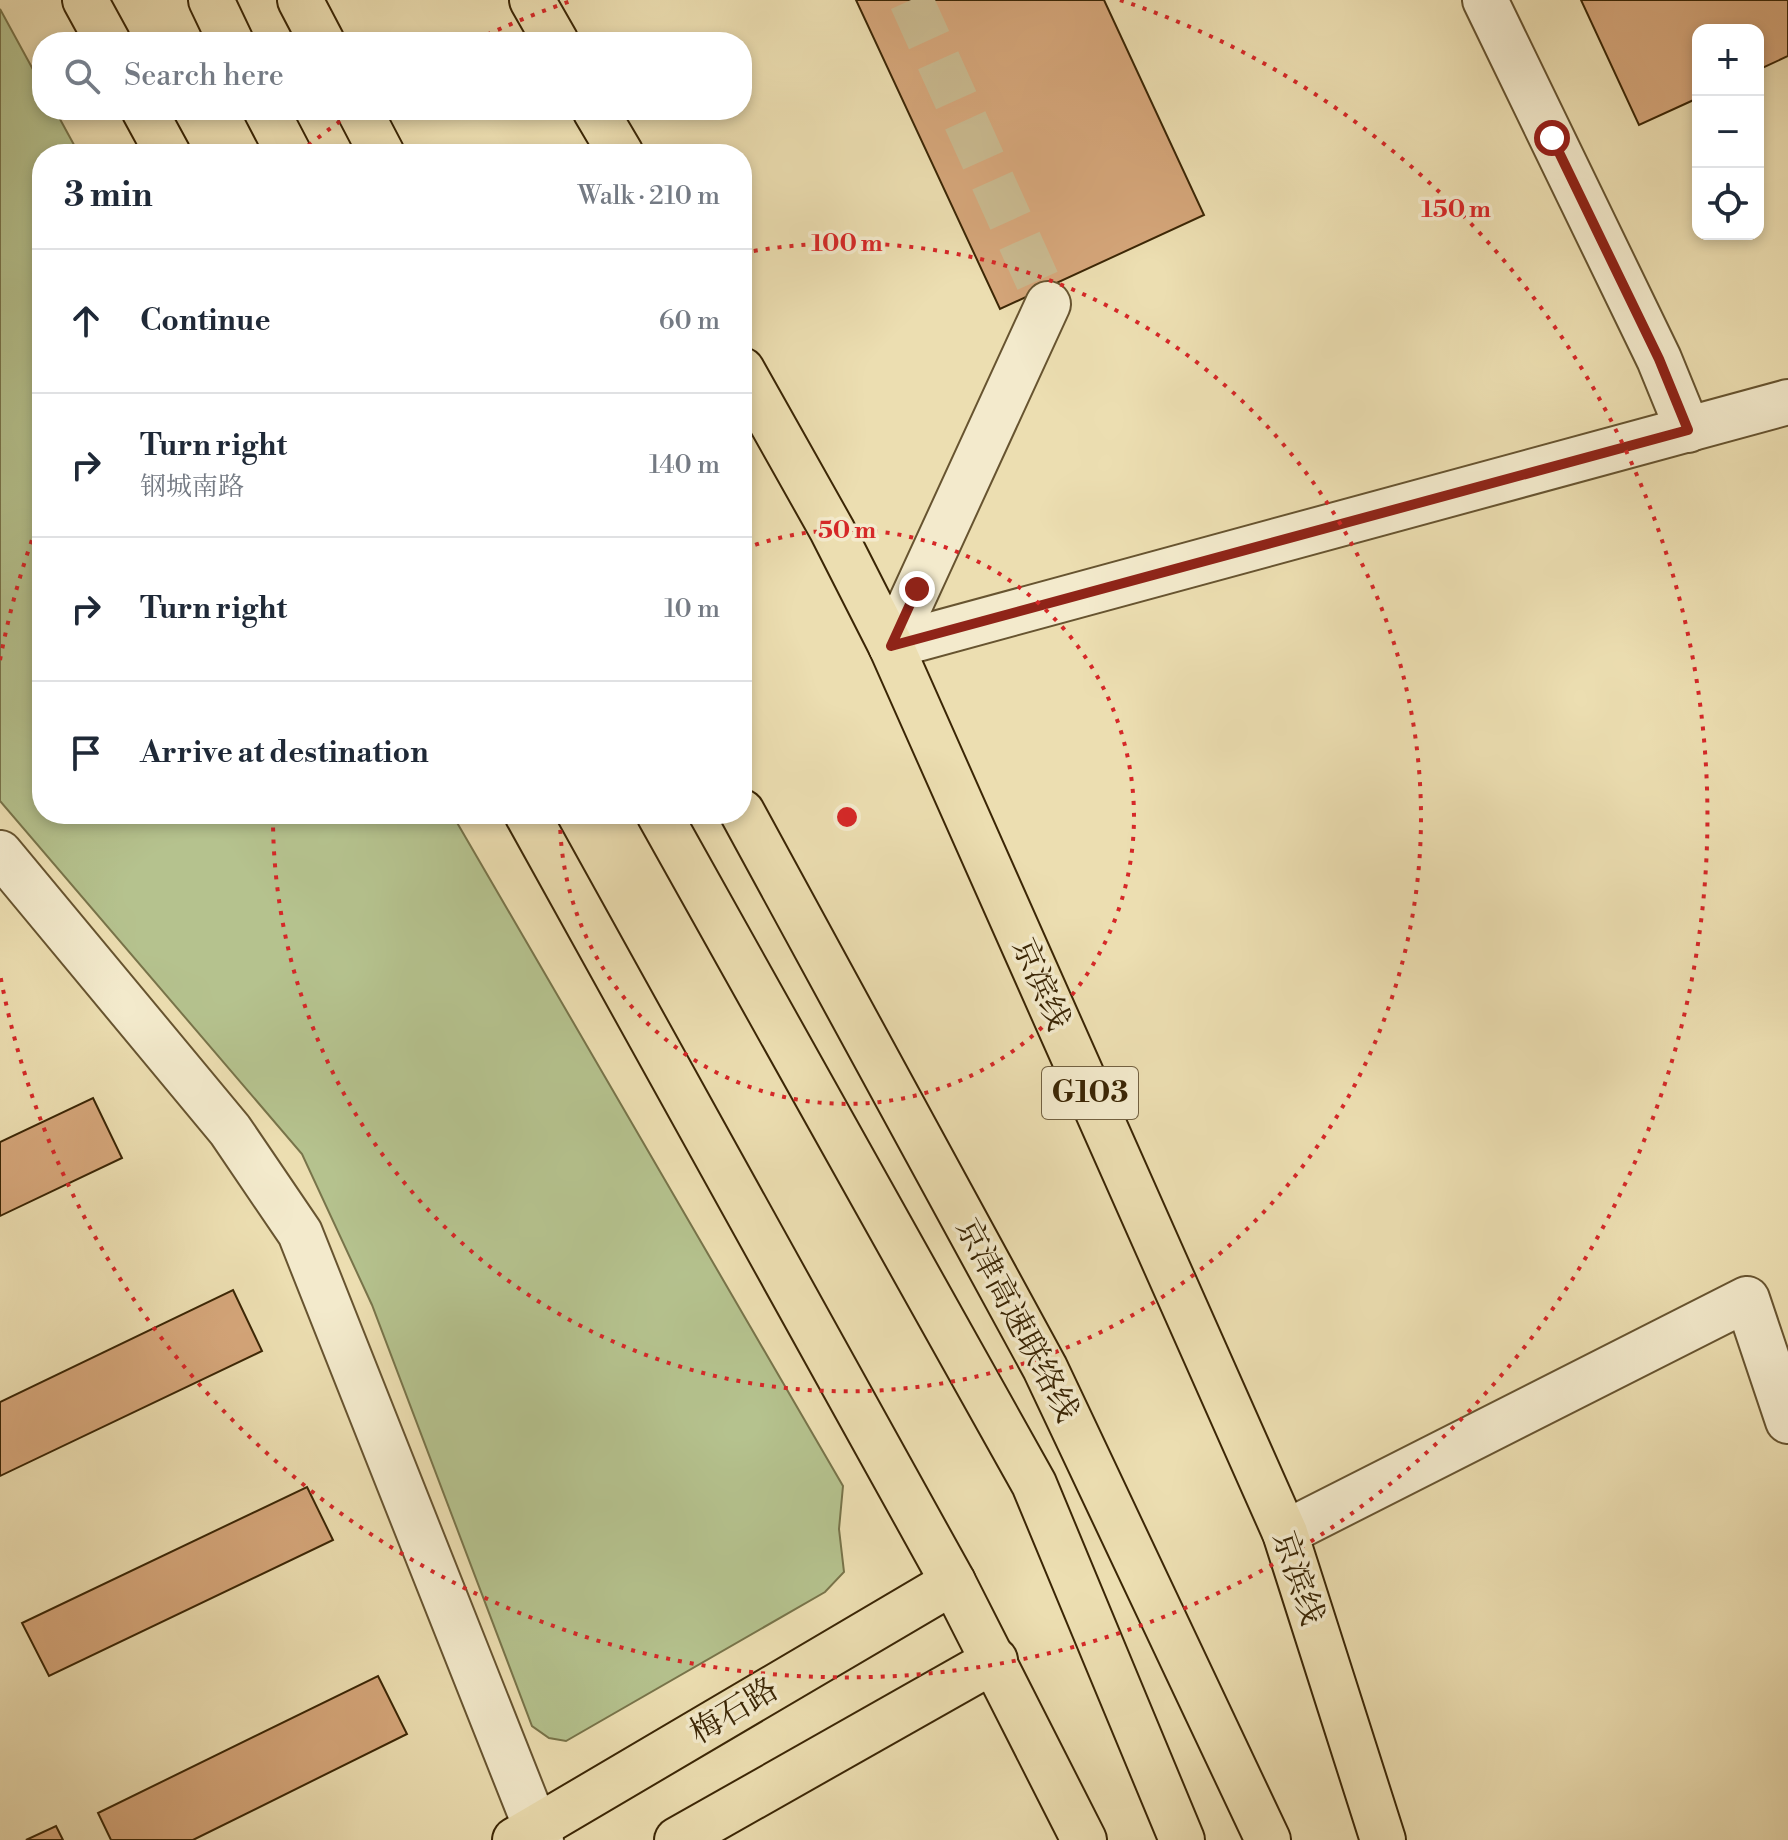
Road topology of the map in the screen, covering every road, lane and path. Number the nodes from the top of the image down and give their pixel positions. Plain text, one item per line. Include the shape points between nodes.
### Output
1 (85, 0) edge
2 (211, 0) edge
3 (300, 0) edge
4 (532, 0) edge
5 (1485, 0) edge
6 (103, 32) edge
7 (226, 32) edge
8 (317, 32) edge
9 (550, 32) edge
10 (149, 120) edge
11 (271, 120) edge
12 (601, 120) edge
13 (163, 144) edge
14 (284, 144) edge
15 (615, 144) edge
16 (1048, 304) dead end
17 (752, 388) edge
18 (1788, 402) edge
19 (1688, 430) junction
20 (891, 646) junction
21 (533, 824) edge
22 (665, 824) edge
23 (749, 824) edge
24 (0, 853) edge
25 (1788, 1421) edge
26 (1285, 1533) junction
27 (953, 1582) junction
28 (995, 1660) junction
29 (1074, 1831) edge
30 (531, 1836) edge
31 (677, 1840) edge
32 (1182, 1840) edge
33 (1268, 1840) edge
34 (1383, 1840) edge

1 - 6 main road
2 - 7 main road
3 - 8 main road
4 - 9 main road
5 - 19 street via 1659,359
10 - 13 main road
11 - 14 main road
12 - 15 main road
16 - 20 street
17 - 20 main road, 京滨线 / G103
18 - 19 street
19 - 20 street
20 - 26 main road, 京滨线 / G103
21 - 27 main road
22 - 32 main road, 京津高速联络线 via 1034,1484
23 - 33 main road, 京津高速联络线 via 1045,1368
24 - 30 street via 230,1130 300,1233
25 - 26 street via 1747,1299
26 - 34 main road, 京滨线 / G103
27 - 28 main road
27 - 30 main road, 梅石路
28 - 29 main road
28 - 31 main road

